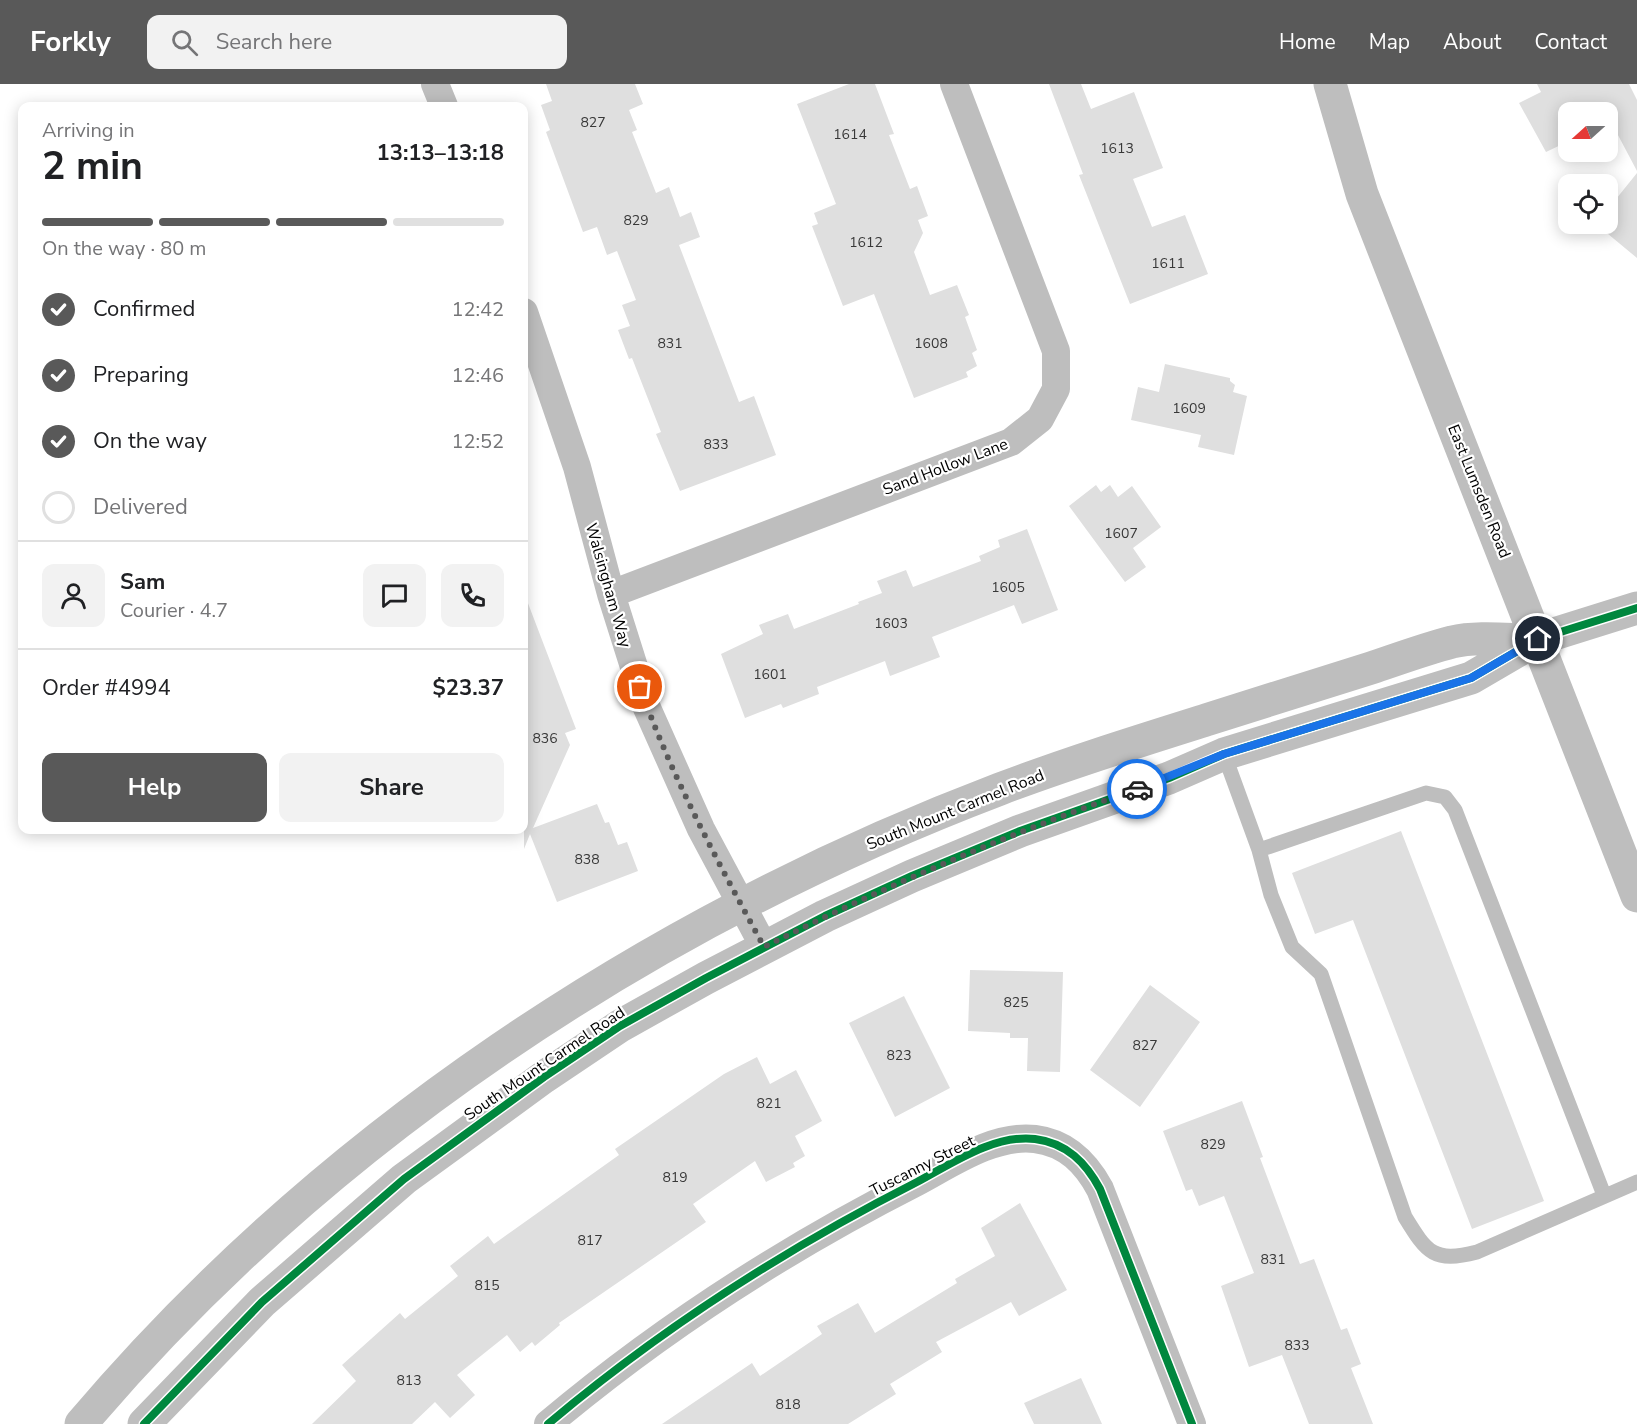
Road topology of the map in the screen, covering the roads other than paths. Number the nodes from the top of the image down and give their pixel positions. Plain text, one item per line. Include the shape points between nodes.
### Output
1 (435, 84) edge
2 (954, 84) edge
3 (1330, 84) edge
4 (442, 102) edge
5 (528, 324) edge
6 (611, 594) junction
7 (1637, 608) edge
8 (1538, 639) junction
9 (1224, 754) junction
10 (1259, 850) junction
11 (1637, 896) edge
12 (741, 906) junction
13 (764, 947) junction
14 (1637, 1182) edge
15 (1604, 1195) junction
16 (81, 1424) edge
17 (144, 1424) edge
18 (548, 1424) edge
19 (1192, 1424) edge

1 - 4 street
2 - 6 street, Sand Hollow Lane via 1056,351 1056,389 1040,420 1011,442
3 - 8 street, East Lumsden Road via 1362,194
5 - 6 street, Walsingham Way via 577,467
6 - 12 street, Walsingham Way via 632,665 665,752
7 - 8 street, South Mount Carmel Road
8 - 9 street, South Mount Carmel Road via 1471,678
8 - 11 street, East Lumsden Road
8 - 12 street, South Mount Carmel Road via 1455,641 1087,757 913,824
9 - 10 lane
9 - 13 street, South Mount Carmel Road via 912,876
10 - 15 lane via 1426,793 1445,797 1455,810
10 - 15 lane via 1271,895 1292,947 1321,974 1405,1217 1419,1240 1434,1254 1454,1258 1477,1252
12 - 13 street, Walsingham Way
12 - 16 street, South Mount Carmel Road via 546,1020 479,1063 397,1125 277,1224 173,1321
13 - 17 street, South Mount Carmel Road via 620,1026 487,1116 413,1172 262,1302
14 - 15 lane
18 - 19 street, Tuscanny Street via 681,1322 780,1256 984,1148 1034,1139 1055,1143 1089,1169

